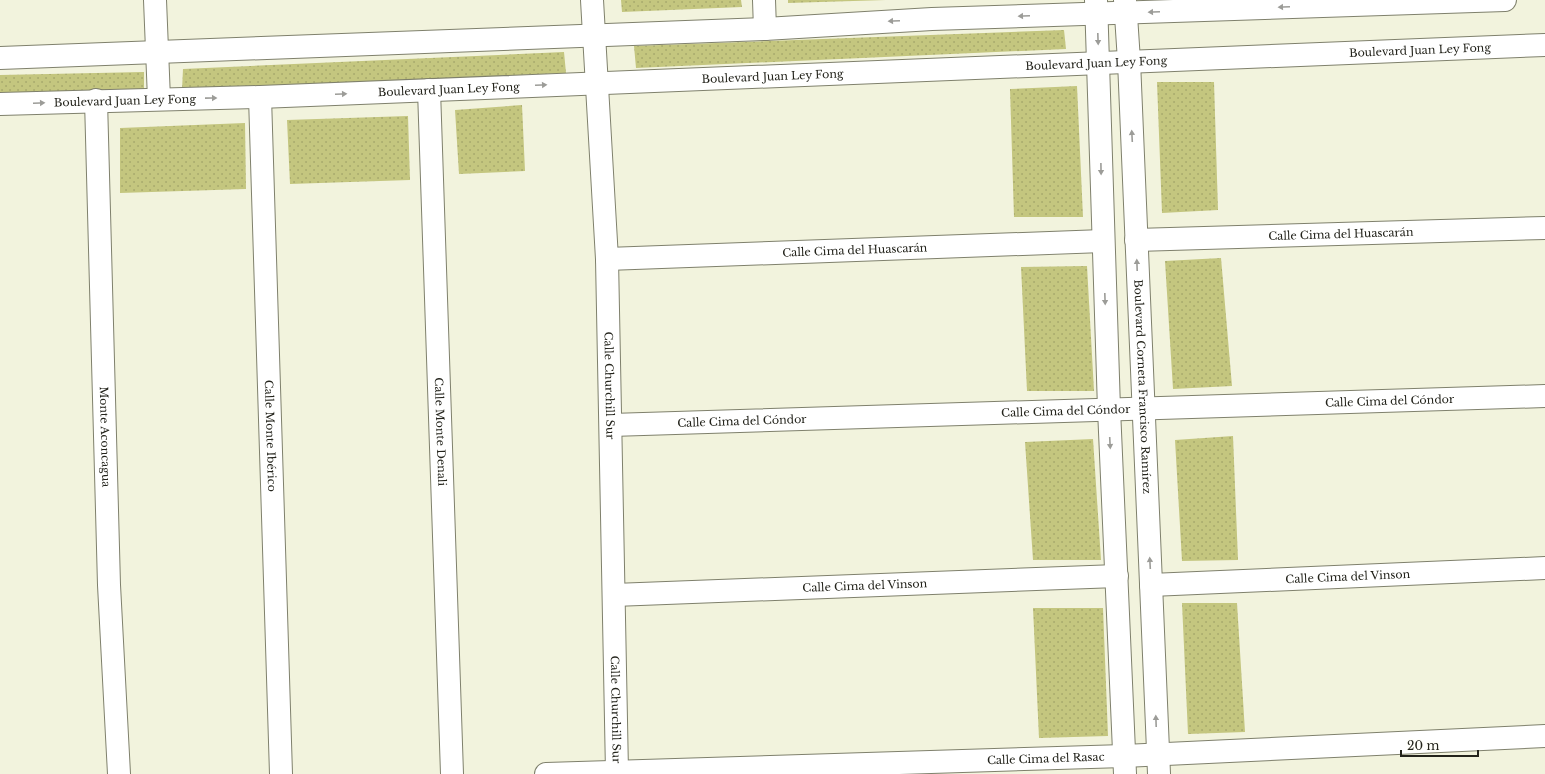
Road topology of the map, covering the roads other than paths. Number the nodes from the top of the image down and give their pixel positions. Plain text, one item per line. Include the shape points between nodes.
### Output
1 (155, 0) edge
2 (592, 0) edge
3 (764, 0) edge
4 (1504, 0) edge
5 (1125, 6) edge
6 (1097, 7) edge
7 (932, 10) edge
8 (765, 29) junction
9 (593, 36) junction
10 (1545, 45) edge
11 (157, 52) junction
12 (0, 58) edge
13 (1129, 61) junction
14 (1098, 62) junction
15 (596, 83) junction
16 (429, 90) junction
17 (260, 97) junction
18 (159, 99) junction
19 (96, 100) junction
20 (0, 104) edge
21 (1545, 228) edge
22 (1136, 240) junction
23 (1103, 241) junction
24 (607, 259) junction
25 (1545, 396) edge
26 (1143, 408) junction
27 (1109, 410) junction
28 (611, 425) junction
29 (1545, 568) edge
30 (1117, 576) junction
31 (1151, 585) junction
32 (614, 595) junction
33 (1545, 736) edge
34 (1158, 764) edge
35 (1125, 765) edge
36 (617, 772) junction
37 (119, 774) edge
38 (281, 774) edge
39 (452, 774) edge
40 (546, 774) edge

1 - 11 street
2 - 9 street, Calle Churchill Sur
3 - 8 street
4 -> 5 street
5 - 6 street
5 - 13 street, Boulevard Corneta Francisco Ramírez
6 -> 7 street
6 -> 14 street
7 -> 8 street
8 - 9 street
9 - 11 street
9 - 15 street, Calle Churchill Sur
10 - 13 street, Boulevard Juan Ley Fong
11 - 12 street
11 - 18 street
13 - 14 street, Boulevard Juan Ley Fong
22 -> 13 street, Boulevard Corneta Francisco Ramírez
14 - 15 street, Boulevard Juan Ley Fong
14 -> 23 street
16 -> 15 street, Boulevard Juan Ley Fong
15 - 24 street, Calle Churchill Sur
17 -> 16 street, Boulevard Juan Ley Fong
16 - 39 street, Calle Monte Denali
18 -> 17 street, Boulevard Juan Ley Fong
17 - 38 street, Calle Monte Ibérico
18 - 19 street, Boulevard Juan Ley Fong
20 -> 19 street, Boulevard Juan Ley Fong
19 - 37 street, Monte Aconcagua via 109,585
21 - 22 street, Calle Cima del Huascarán
26 -> 22 street, Boulevard Corneta Francisco Ramírez
23 - 24 street, Calle Cima del Huascarán
23 -> 27 street
24 - 28 street, Calle Churchill Sur
25 - 26 street, Calle Cima del Cóndor
26 - 27 street, Calle Cima del Cóndor
31 -> 26 street, Boulevard Corneta Francisco Ramírez
27 - 28 street, Calle Cima del Cóndor
27 -> 30 street
28 - 32 street, Calle Churchill Sur
29 - 31 street, Calle Cima del Vinson
30 - 32 street, Calle Cima del Vinson
30 - 35 street
34 -> 31 street, Boulevard Corneta Francisco Ramírez
32 - 36 street, Calle Churchill Sur
33 - 34 street, Calle Cima del Rasac
34 - 35 street, Calle Cima del Rasac
35 - 36 street, Calle Cima del Rasac
36 - 40 street, Calle Cima del Rasac

